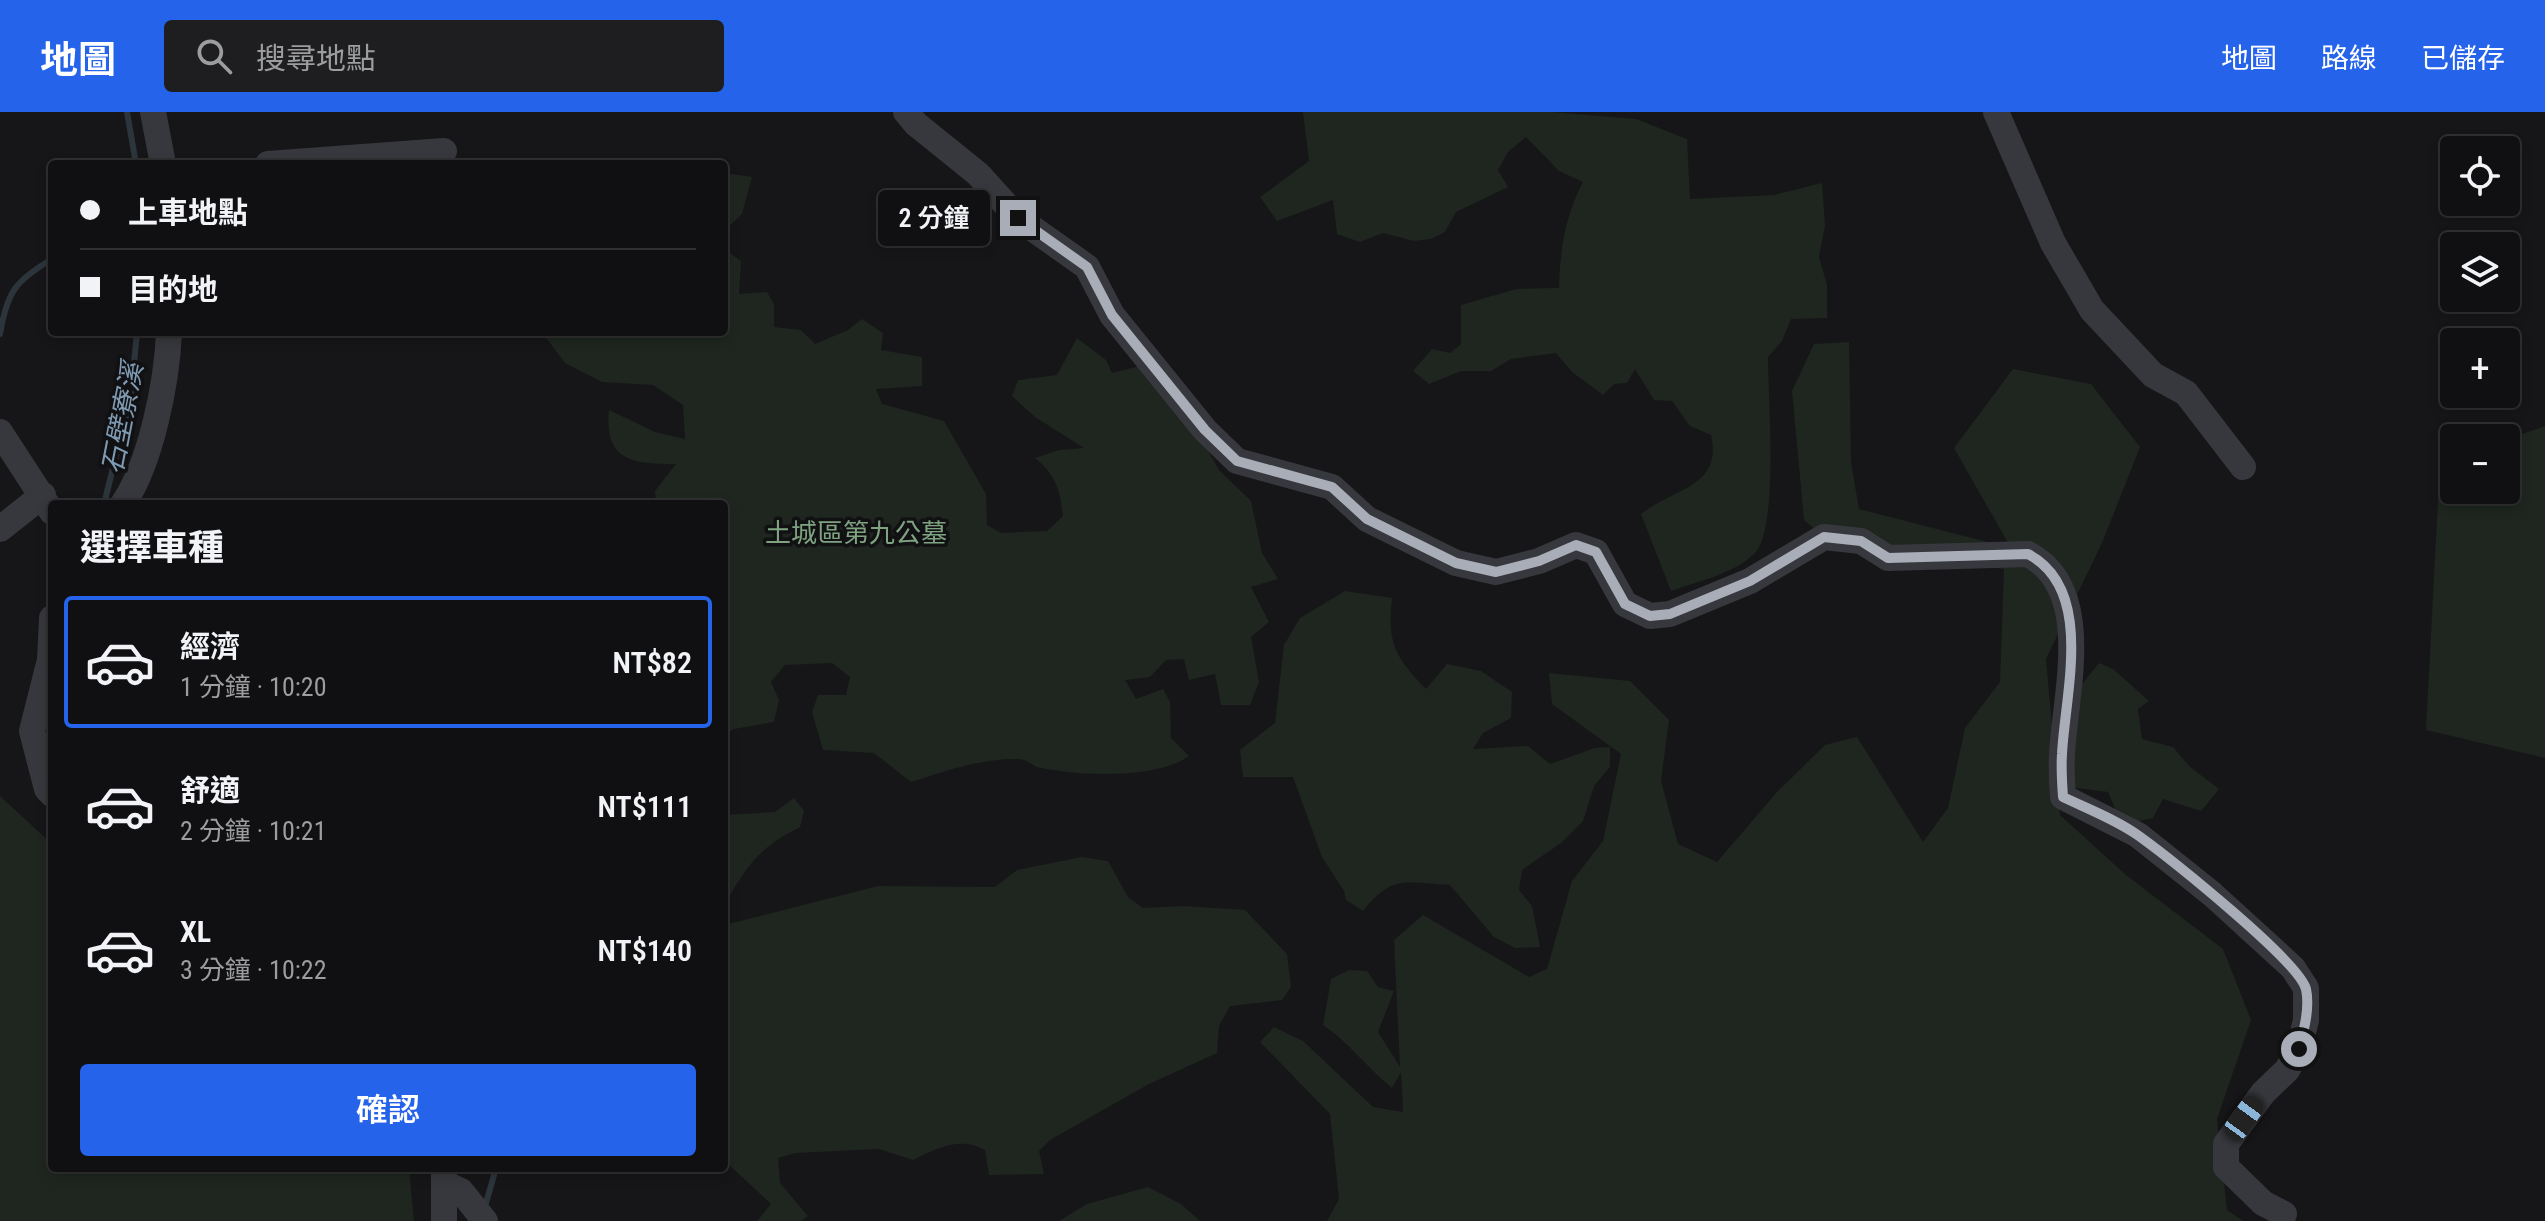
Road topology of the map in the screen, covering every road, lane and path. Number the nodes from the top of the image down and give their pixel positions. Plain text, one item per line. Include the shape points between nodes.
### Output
1 (153, 112) edge
2 (906, 112) edge
3 (1996, 112) edge
4 (444, 151) dead end
5 (162, 160) edge
6 (322, 160) edge
7 (169, 336) edge
8 (0, 432) edge
9 (2243, 467) dead end
10 (126, 500) edge
11 (47, 503) edge
12 (0, 529) edge
13 (48, 668) edge
14 (48, 790) edge
15 (450, 1181) edge
16 (2284, 1214) dead end
17 (444, 1221) edge
18 (485, 1221) edge

1 - 5 street
2 - 16 street via 978,174 1018,218 1087,267 1112,315 1205,430 1237,461 1332,487 1367,519 1456,563 1496,572 1576,545 1596,552 1625,604 1650,616 1670,614 1750,581 1824,537 1861,541 1888,558 2028,554 2047,564 2072,631 2063,797 2138,835 2212,894 2293,968 2306,988 2306,1020 2296,1055 2226,1144 2226,1167 2263,1203
3 - 9 street via 2053,243 2092,310 2153,375 2186,393
4 - 6 street
7 - 10 street via 144,464
8 - 11 street
11 - 12 street
13 - 14 street via 32,731
15 - 17 street
15 - 18 street

